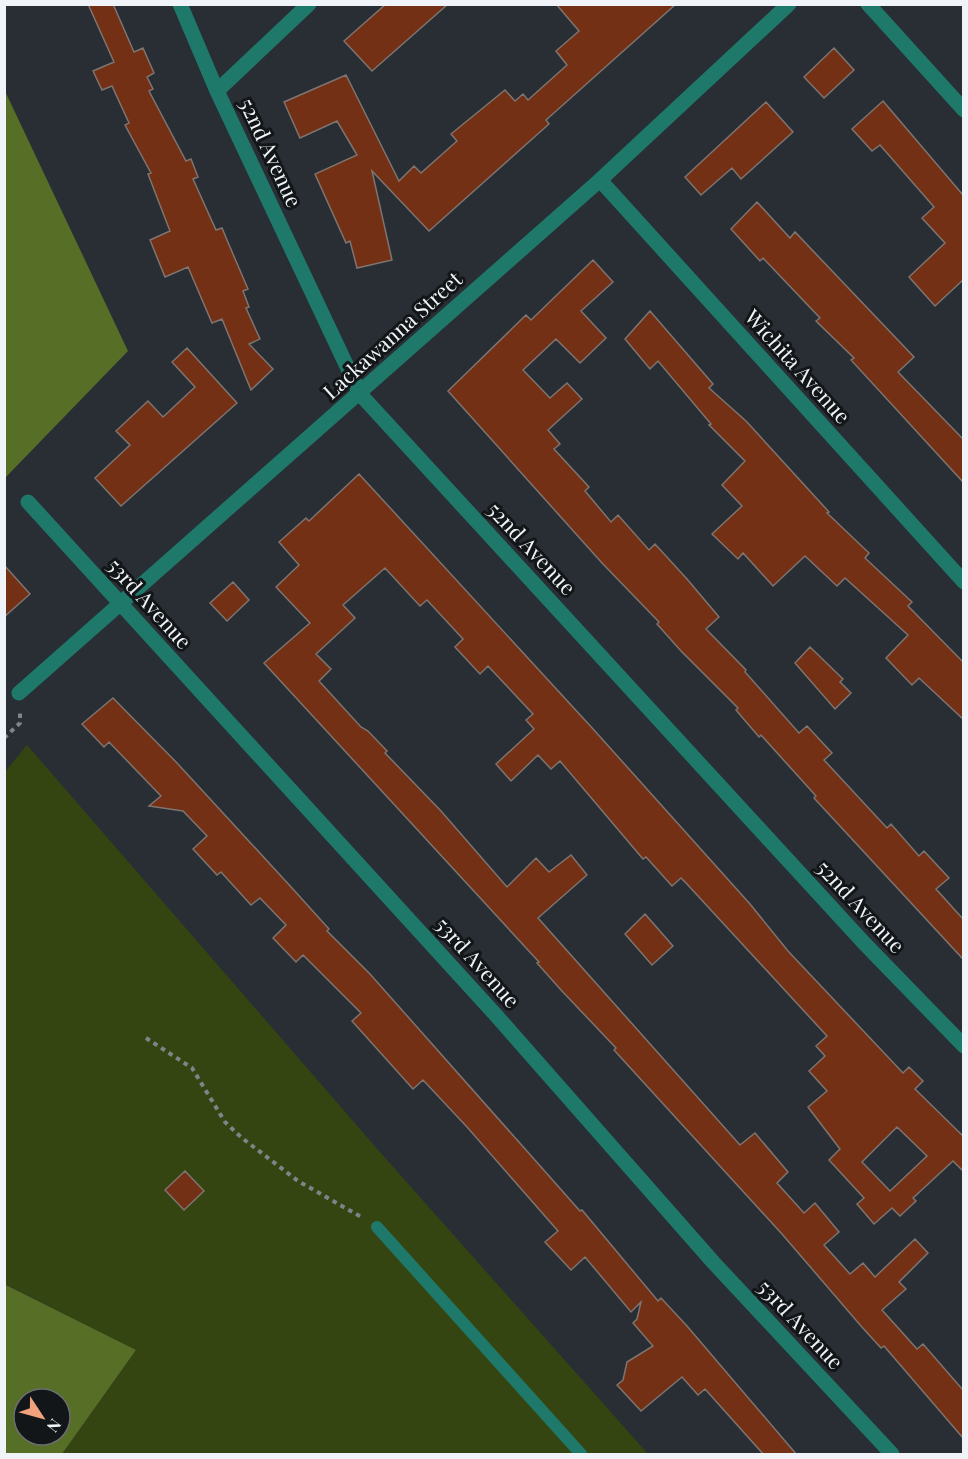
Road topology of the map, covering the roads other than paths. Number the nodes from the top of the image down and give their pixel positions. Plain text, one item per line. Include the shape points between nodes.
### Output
1 (180, 4) edge
2 (309, 4) edge
3 (789, 4) edge
4 (868, 4) edge
5 (217, 91) junction
6 (963, 110) edge
7 (600, 180) junction
8 (360, 394) junction
9 (28, 502) dead end
10 (963, 582) edge
11 (119, 602) junction
12 (19, 693) road end
13 (963, 1046) edge
14 (377, 1227) road end
15 (581, 1455) edge
16 (892, 1455) edge

1 - 5 street, 52nd Avenue
2 - 5 street
3 - 7 street, Lackawanna Street
4 - 6 street
5 - 8 street, 52nd Avenue
7 - 8 street, Lackawanna Street
7 - 10 street, Wichita Avenue
8 - 11 street, Lackawanna Street
8 - 13 street, 52nd Avenue
9 - 11 street, 53rd Avenue
11 - 12 street, Lackawanna Street
11 - 16 street, 53rd Avenue via 486,1004 713,1262
14 - 15 lane

